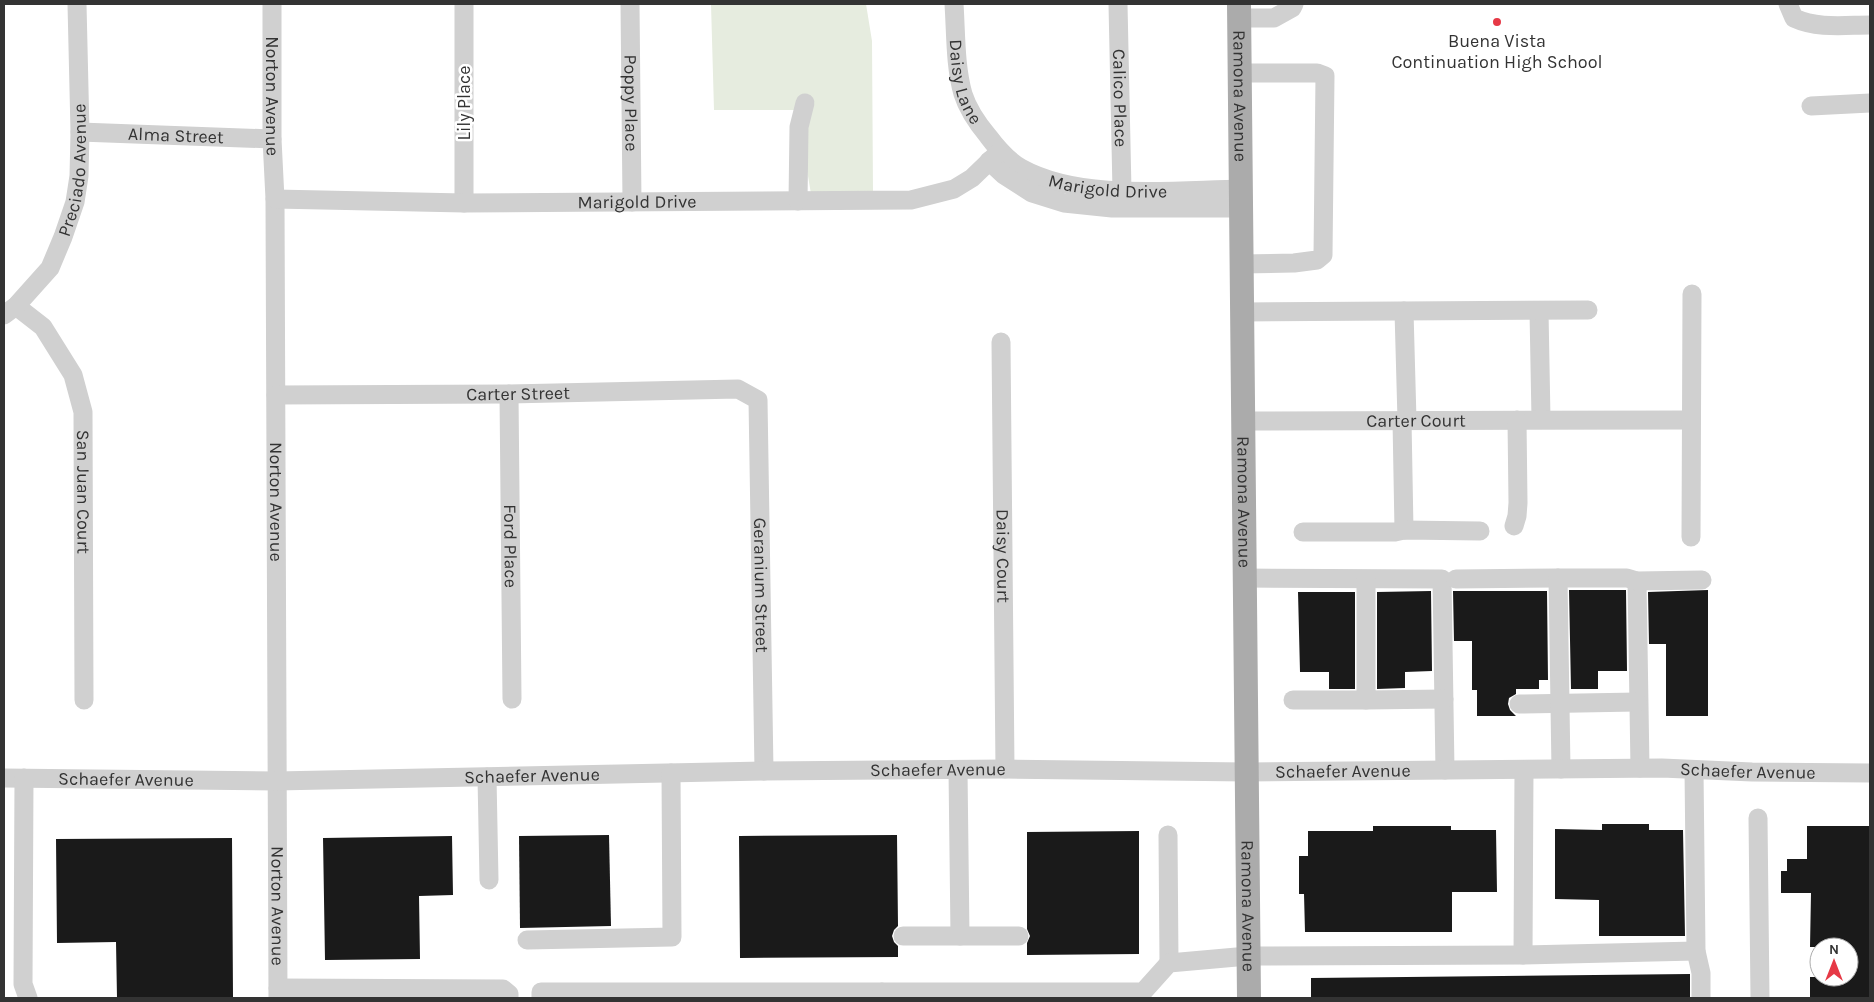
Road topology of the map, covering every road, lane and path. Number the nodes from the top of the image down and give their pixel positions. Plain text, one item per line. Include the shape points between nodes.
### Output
1 (77, 4) edge
2 (272, 4) edge
3 (464, 4) edge
4 (630, 4) edge
5 (954, 4) edge
6 (1118, 4) edge
7 (1294, 4) edge
8 (1788, 4) edge
9 (1239, 11) edge
10 (1870, 25) edge
11 (1239, 73) junction
12 (805, 102) dead end
13 (1870, 103) edge
14 (1811, 106) dead end
15 (80, 132) junction
16 (272, 139) junction
17 (995, 156) junction
18 (1122, 191) junction
19 (1241, 198) junction
20 (275, 200) junction
21 (798, 201) junction
22 (632, 202) junction
23 (464, 203) junction
24 (1241, 264) junction
25 (1692, 294) dead end
26 (10, 310) edge
27 (1588, 310) dead end
28 (1404, 311) junction
29 (1539, 311) junction
30 (1242, 312) junction
31 (1001, 342) dead end
32 (509, 394) junction
33 (276, 395) junction
34 (758, 400) joint
35 (1541, 419) junction
36 (1404, 420) junction
37 (1517, 420) junction
38 (1690, 420) junction
39 (1242, 421) junction
40 (1514, 526) dead end
41 (1404, 530) junction
42 (1303, 532) dead end
43 (1480, 532) dead end
44 (1691, 536) dead end
45 (1244, 578) junction
46 (1558, 578) junction
47 (1456, 579) dead end
48 (1366, 580) junction
49 (1702, 580) dead end
50 (1636, 581) junction
51 (512, 699) dead end
52 (1444, 699) junction
53 (84, 700) dead end
54 (1293, 700) dead end
55 (1366, 700) junction
56 (1637, 702) junction
57 (1560, 703) junction
58 (1519, 704) dead end
59 (1640, 768) junction
60 (958, 770) junction
61 (1005, 770) junction
62 (1445, 770) junction
63 (1524, 770) junction
64 (1561, 770) junction
65 (1694, 770) junction
66 (764, 771) junction
67 (1246, 772) junction
68 (1870, 772) edge
69 (671, 773) junction
70 (487, 777) junction
71 (4, 778) edge
72 (24, 778) junction
73 (276, 781) junction
74 (1758, 818) dead end
75 (1168, 835) dead end
76 (489, 880) dead end
77 (903, 936) dead end
78 (960, 936) junction
79 (1019, 936) dead end
80 (527, 940) dead end
81 (1696, 951) junction
82 (1523, 955) junction
83 (1248, 956) junction
84 (1169, 963) junction
85 (278, 993) edge
86 (882, 995) edge
87 (28, 998) edge
88 (510, 998) edge
89 (541, 998) edge
90 (1249, 998) edge
91 (1701, 998) edge
92 (1760, 998) edge

1 - 15 street, Preciado Avenue
2 - 16 street, Norton Avenue
3 - 23 street, Lily Place
4 - 22 street, Poppy Place
5 - 17 street, Daisy Lane via 963,94
6 - 18 street, Calico Place
7 - 9 street via 1274,18
8 - 10 street via 1794,18 1807,24
9 - 11 main road, Ramona Avenue
11 - 19 main road, Ramona Avenue
11 - 24 street via 1317,73 1325,76 1323,255 1317,260 1294,263
12 - 21 street via 799,127
13 - 14 street
15 - 16 street, Alma Street
15 - 26 street, Preciado Avenue via 75,202 63,237 50,268
16 - 20 street, Norton Avenue
17 - 18 street, Marigold Drive via 1046,180
17 - 19 street, Marigold Drive via 1010,180 1032,193 1064,203 1112,208
17 - 21 street, Marigold Drive via 972,178 954,188 911,200
18 - 19 street, Marigold Drive
19 - 24 main road, Ramona Avenue
20 - 23 street, Marigold Drive
20 - 33 street, Norton Avenue
21 - 22 street, Marigold Drive
22 - 23 street, Marigold Drive
24 - 30 main road, Ramona Avenue
25 - 38 street
26 - 53 street, San Juan Court via 42,327 73,375 83,412
27 - 29 street
28 - 29 street
28 - 30 street
28 - 36 street
29 - 35 street
30 - 39 main road, Ramona Avenue
31 - 61 street, Daisy Court
32 - 33 street, Carter Street
32 - 34 street, Carter Street via 738,389
32 - 51 street, Ford Place
33 - 73 street, Norton Avenue
34 - 66 street, Geranium Street
35 - 37 street, Carter Court
35 - 38 street, Carter Court
36 - 37 street, Carter Court
36 - 39 street, Carter Court
36 - 41 street
37 - 40 street via 1518,503
38 - 44 street
39 - 45 main road, Ramona Avenue
41 - 42 street
41 - 43 street
45 - 48 street
45 - 67 main road, Ramona Avenue
46 - 47 street
46 - 50 street via 1627,578
46 - 57 street
48 - 52 street via 1442,579
48 - 55 street
49 - 50 street
50 - 56 street
52 - 55 street
52 - 62 street
54 - 55 street
56 - 57 street
56 - 59 street
57 - 58 street
57 - 64 street
59 - 64 street, Schaefer Avenue
59 - 65 street, Schaefer Avenue
60 - 61 street, Schaefer Avenue
60 - 66 street, Schaefer Avenue
60 - 78 street
61 - 67 street, Schaefer Avenue
62 - 63 street, Schaefer Avenue
62 - 67 street, Schaefer Avenue
63 - 64 street, Schaefer Avenue
63 - 82 street
65 - 68 street, Schaefer Avenue
65 - 81 street
66 - 69 street, Schaefer Avenue
67 - 83 main road, Ramona Avenue
69 - 70 street, Schaefer Avenue
69 - 80 street via 672,937
70 - 73 street, Schaefer Avenue
70 - 76 street
71 - 72 street, Schaefer Avenue
72 - 73 street, Schaefer Avenue
72 - 87 street via 23,984
73 - 85 street, Norton Avenue
74 - 92 street
75 - 84 street
77 - 78 street
78 - 79 street
81 - 82 street
81 - 91 street via 1701,973
82 - 83 street
83 - 84 street
83 - 90 main road, Ramona Avenue
84 - 86 street via 1142,992
85 - 88 street via 503,989
86 - 89 street via 541,992

